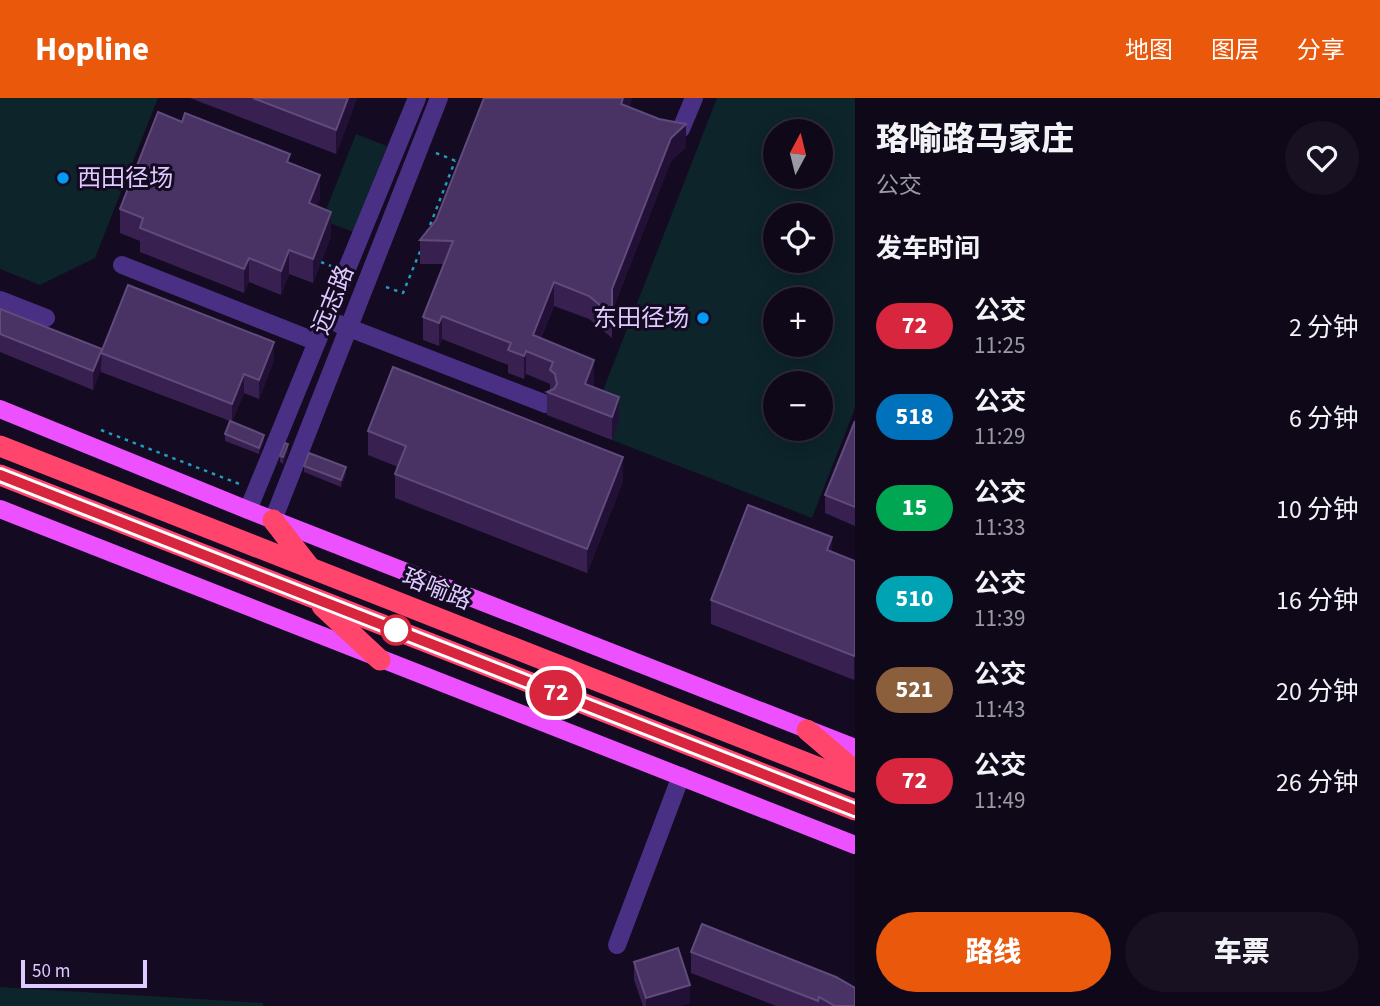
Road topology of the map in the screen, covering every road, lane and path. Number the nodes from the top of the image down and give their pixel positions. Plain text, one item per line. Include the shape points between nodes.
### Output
1 (416, 98) edge
2 (439, 98) edge
3 (694, 98) edge
4 (681, 129) edge
5 (420, 146) junction
6 (455, 161) junction
7 (467, 165) edge
8 (427, 233) edge
9 (422, 245) edge
10 (321, 262) edge
11 (122, 265) dead end
12 (334, 267) dead end
13 (386, 287) dead end
14 (0, 300) edge
15 (46, 318) dead end
16 (326, 318) junction
17 (349, 327) junction
18 (317, 342) junction
19 (546, 404) edge
20 (0, 409) edge
21 (90, 425) dead end
22 (0, 446) edge
23 (0, 475) edge
24 (256, 491) junction
25 (0, 509) edge
26 (248, 510) junction
27 (273, 520) junction
28 (309, 566) junction
29 (313, 597) junction
30 (380, 660) junction
31 (807, 730) junction
32 (855, 748) edge
33 (855, 771) edge
34 (681, 776) junction
35 (855, 782) edge
36 (855, 810) edge
37 (855, 845) edge
38 (617, 945) dead end

1 - 16 street, 远志路
2 - 5 street, 远志路
3 - 4 street
5 - 6 path
5 - 17 street, 远志路
6 - 7 path
6 - 8 path
9 - 13 path via 403,293
10 - 12 path
11 - 18 street
14 - 15 street
16 - 17 street
16 - 18 street, 远志路
17 - 19 street
17 - 27 street, 远志路
18 - 24 street, 远志路
20 - 26 main road
21 - 24 path
22 - 28 highway, 珞喻路
23 - 29 highway
24 - 26 street, 远志路
25 - 30 main road
26 - 27 main road
27 - 28 highway
27 - 31 main road
28 - 35 highway, 珞喻路
29 - 30 highway
29 - 36 highway
30 - 34 main road
31 - 32 main road
31 - 33 highway
34 - 37 main road
34 - 38 street

